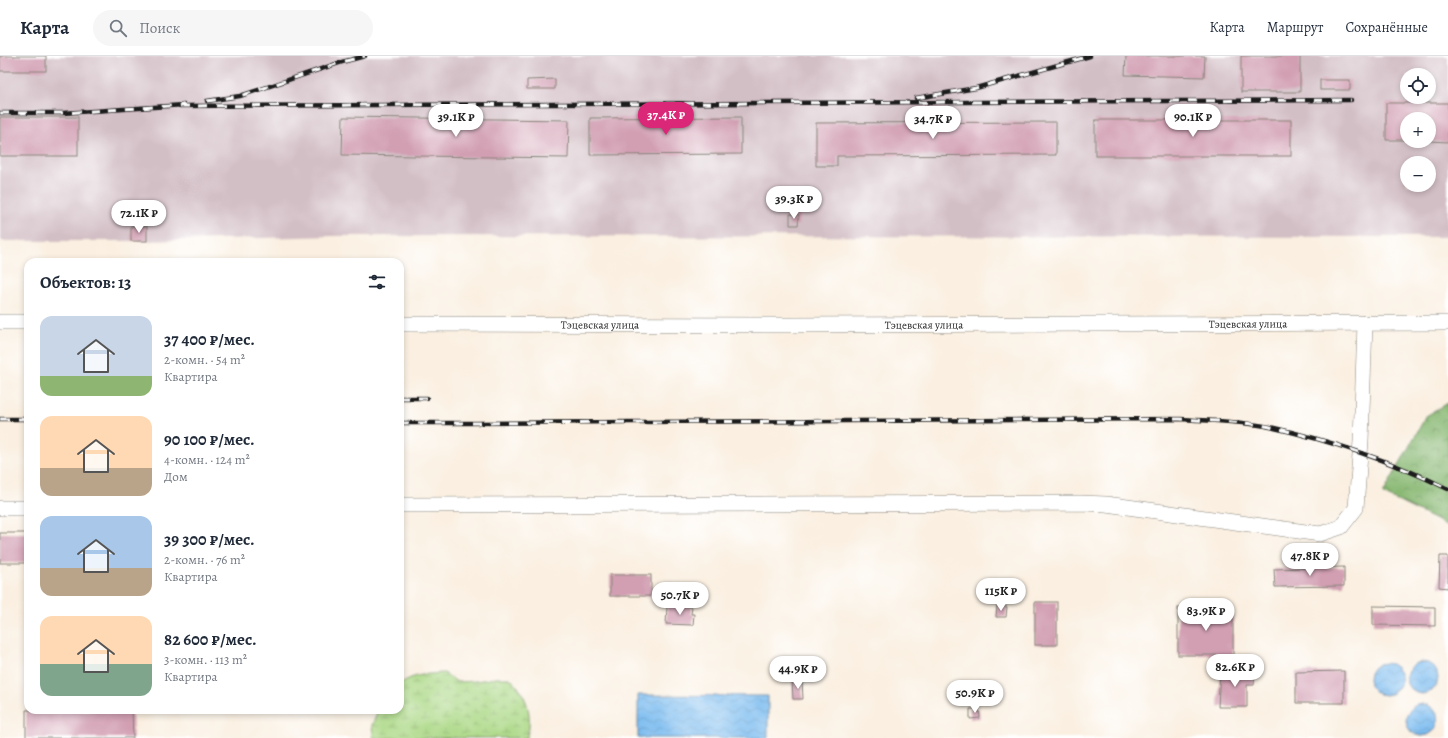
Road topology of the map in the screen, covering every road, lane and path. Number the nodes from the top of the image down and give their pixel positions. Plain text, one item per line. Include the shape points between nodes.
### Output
1 (0, 322) edge
2 (24, 322) edge
3 (1365, 323) junction
4 (1448, 323) edge
5 (404, 324) edge
6 (404, 505) edge
7 (0, 508) edge
8 (24, 508) edge

1 - 2 street
3 - 4 street, Тэцевская улица
3 - 5 street, Тэцевская улица
3 - 6 street via 1356,508 1341,527 1320,534 1106,504 1081,503
7 - 8 street

